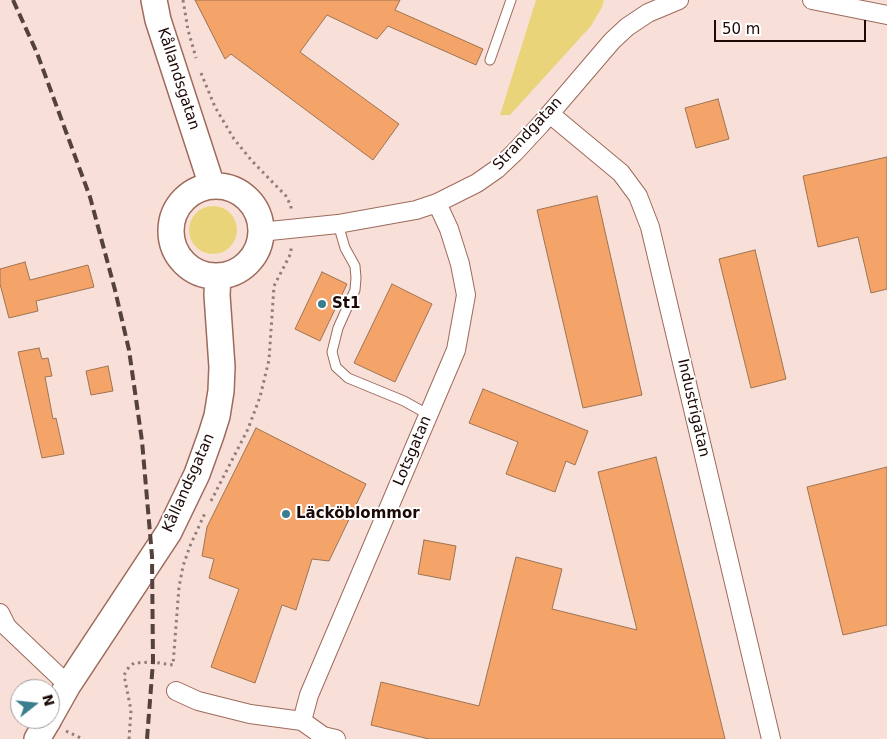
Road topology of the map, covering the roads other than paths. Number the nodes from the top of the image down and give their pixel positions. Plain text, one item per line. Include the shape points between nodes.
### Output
1 (154, 0) edge
2 (511, 0) edge
3 (679, 0) edge
4 (812, 0) edge
5 (644, 6) edge
6 (887, 15) edge
7 (490, 60) dead end
8 (550, 114) junction
9 (212, 186) junction
10 (437, 203) junction
11 (338, 224) junction
12 (260, 232) junction
13 (218, 276) junction
14 (429, 415) junction
15 (2, 624) edge
16 (68, 685) junction
17 (176, 690) dead end
18 (60, 700) edge
19 (302, 720) junction
20 (336, 739) edge
21 (771, 739) edge

1 - 9 main road, Kållandsgatan
2 - 7 lane
3 - 5 street, Strandgatan
4 - 6 street
5 - 8 street, Strandgatan
8 - 10 street, Strandgatan via 497,169
8 - 21 street, Industrigatan via 622,172 638,196 650,227
9 - 12 main road via 234,190 247,199 260,222
9 - 13 main road via 191,194 182,202 172,222 171,234 176,250 186,264 195,271
10 - 11 street, Strandgatan
10 - 14 street, Lotsgatan via 449,229 466,295 456,350
11 - 12 street, Strandgatan
11 - 14 lane via 344,248 355,266 356,278 332,352 336,367 348,378
12 - 13 main road via 248,263 239,270
13 - 16 main road, Kållandsgatan via 221,391 211,435 169,532
14 - 19 street, Lotsgatan via 309,694
15 - 16 street
16 - 18 main road, Kållandsgatan
17 - 19 street via 198,702
19 - 20 street via 323,736

